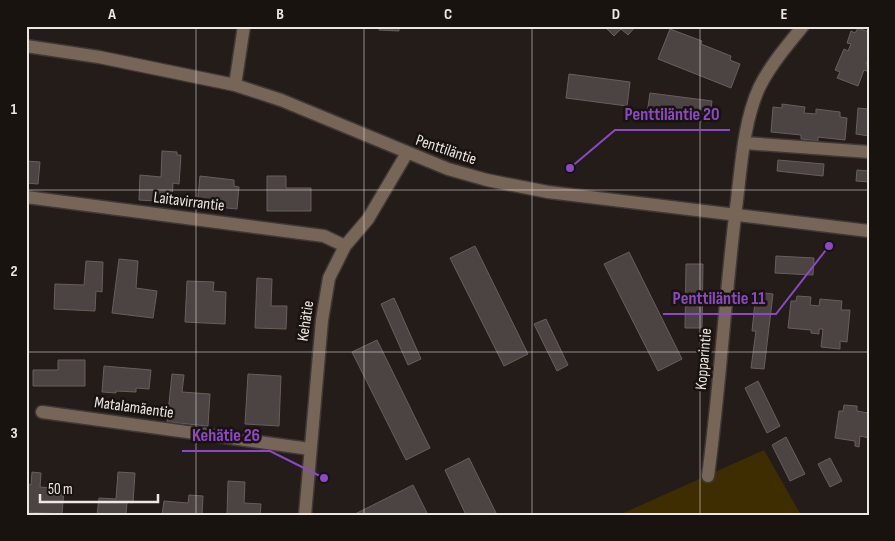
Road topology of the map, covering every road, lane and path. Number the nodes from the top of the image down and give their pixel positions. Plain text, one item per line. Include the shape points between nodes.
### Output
1 (244, 26) edge
2 (803, 26) edge
3 (26, 46) edge
4 (235, 85) junction
5 (745, 143) junction
6 (869, 152) edge
7 (407, 153) junction
8 (26, 197) edge
9 (735, 214) junction
10 (869, 231) edge
11 (345, 246) junction
12 (42, 412) dead end
13 (310, 449) junction
14 (708, 476) dead end
15 (305, 515) edge

1 - 4 street
2 - 5 street, Kopparintie via 759,89 749,117
3 - 4 street, Penttiläntie via 99,57
4 - 7 street, Penttiläntie via 281,100
5 - 6 street
5 - 9 street, Kopparintie
7 - 9 street, Penttiläntie via 487,180 548,192
7 - 11 street, Kehätie via 368,219
8 - 11 street, Laitavirrantie via 324,236
9 - 10 street, Penttiläntie
9 - 14 street, Kopparintie
11 - 13 street, Kehätie via 329,278
12 - 13 street, Matalamäentie
13 - 15 street, Kehätie

